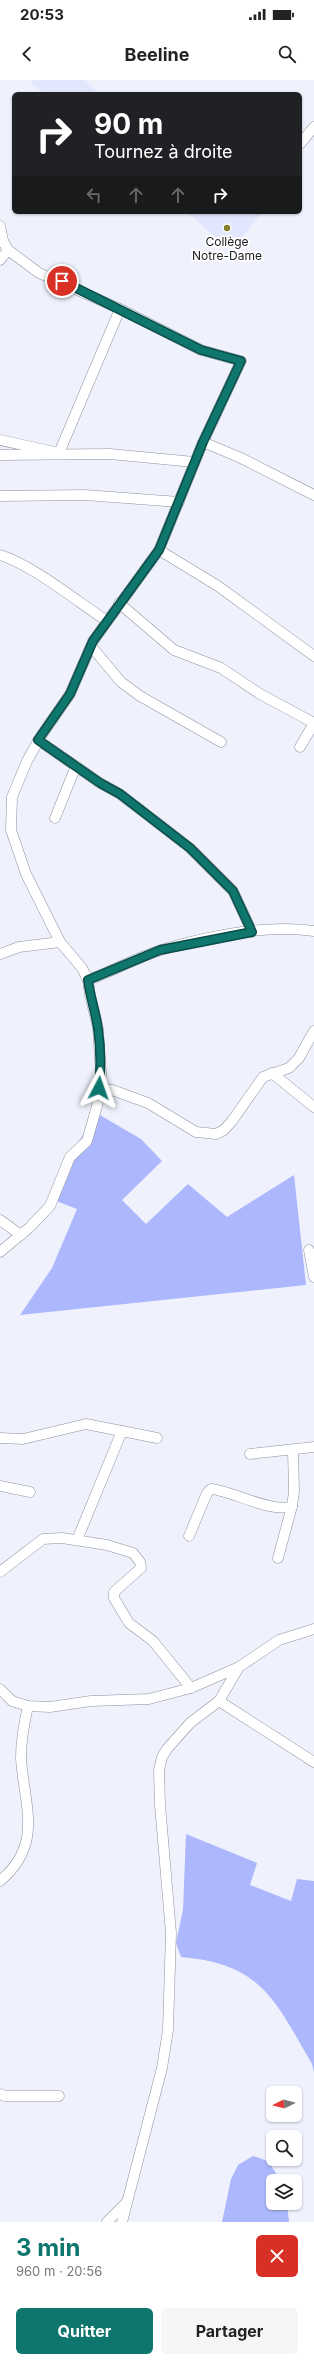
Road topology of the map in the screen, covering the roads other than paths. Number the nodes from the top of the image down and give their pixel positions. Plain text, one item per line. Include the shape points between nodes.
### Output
1 (314, 127) edge
2 (302, 142) edge
3 (0, 226) edge
4 (4, 244) edge
5 (0, 260) edge
6 (120, 308) junction
7 (0, 440) edge
8 (203, 442) junction
9 (59, 453) junction
10 (0, 455) edge
11 (194, 462) junction
12 (314, 495) edge
13 (0, 496) edge
14 (179, 502) junction
15 (159, 550) junction
16 (0, 555) edge
17 (119, 603) junction
18 (107, 620) junction
19 (91, 646) junction
20 (314, 656) edge
21 (314, 723) edge
22 (38, 740) junction
23 (221, 742) dead end
24 (300, 747) dead end
25 (76, 766) junction
26 (55, 818) dead end
27 (314, 931) edge
28 (252, 932) junction
29 (60, 942) junction
30 (0, 954) edge
31 (88, 980) junction
32 (314, 1031) edge
33 (272, 1073) junction
34 (99, 1088) junction
35 (314, 1107) edge
36 (0, 1220) edge
37 (21, 1235) junction
38 (309, 1250) dead end
39 (0, 1252) edge
40 (314, 1277) edge
41 (122, 1431) junction
42 (0, 1438) edge
43 (158, 1438) dead end
44 (314, 1447) edge
45 (293, 1450) junction
46 (250, 1454) dead end
47 (0, 1486) edge
48 (30, 1492) dead end
49 (292, 1506) junction
50 (189, 1536) dead end
51 (77, 1540) junction
52 (278, 1558) dead end
53 (0, 1572) edge
54 (314, 1629) edge
55 (239, 1667) junction
56 (191, 1688) junction
57 (0, 1690) edge
58 (219, 1700) junction
59 (28, 1706) junction
60 (314, 1762) edge
61 (0, 1881) edge
62 (0, 2094) edge
63 (59, 2096) dead end
64 (127, 2202) junction
65 (107, 2222) edge
66 (122, 2222) edge

1 - 2 street
3 - 4 street
4 - 5 street
4 - 6 street via 39,272
6 - 8 street via 201,350 241,361
6 - 9 street
7 - 9 street
8 - 11 street
8 - 12 street via 248,461
9 - 10 street
9 - 11 street via 147,456
11 - 14 street
13 - 14 street via 85,495
14 - 15 street
15 - 17 street
15 - 20 street via 218,586
16 - 18 street via 29,570
17 - 18 street
17 - 21 street via 174,650 221,668 260,694
18 - 19 street
19 - 22 street via 70,694
19 - 23 street via 121,682 140,696
21 - 24 street
22 - 25 street
22 - 29 street via 12,798 11,830 26,874
25 - 26 street
25 - 28 street via 120,794 190,848 233,891
27 - 28 street via 281,929
28 - 31 street via 160,950
29 - 30 street via 19,947
29 - 31 street via 82,968
31 - 34 street via 100,1042
32 - 33 street via 299,1058 289,1068
33 - 34 street via 259,1081 237,1115 224,1130 216,1134 196,1132 148,1103
33 - 35 street
34 - 37 street via 97,1106 87,1141 70,1157 50,1206
36 - 37 street
37 - 39 street
38 - 40 street
41 - 42 street via 86,1424 22,1439
41 - 43 street
41 - 51 street
44 - 45 street
45 - 46 street
45 - 49 street
47 - 48 street
49 - 50 street via 284,1508 250,1501 211,1489
49 - 52 street
51 - 53 street via 43,1539
51 - 56 street via 125,1550 139,1559 139,1571 114,1593 114,1598 129,1623 153,1641
54 - 55 street via 279,1640
55 - 56 street
55 - 58 street
56 - 59 street via 149,1699 91,1701 50,1707
57 - 59 street via 12,1701
58 - 60 street
58 - 64 street via 190,1724 167,1749 159,1770 171,1933 168,2030 162,2068
59 - 61 street via 21,1759 29,1825 26,1845 19,1861
62 - 63 street
64 - 65 street
64 - 66 street

